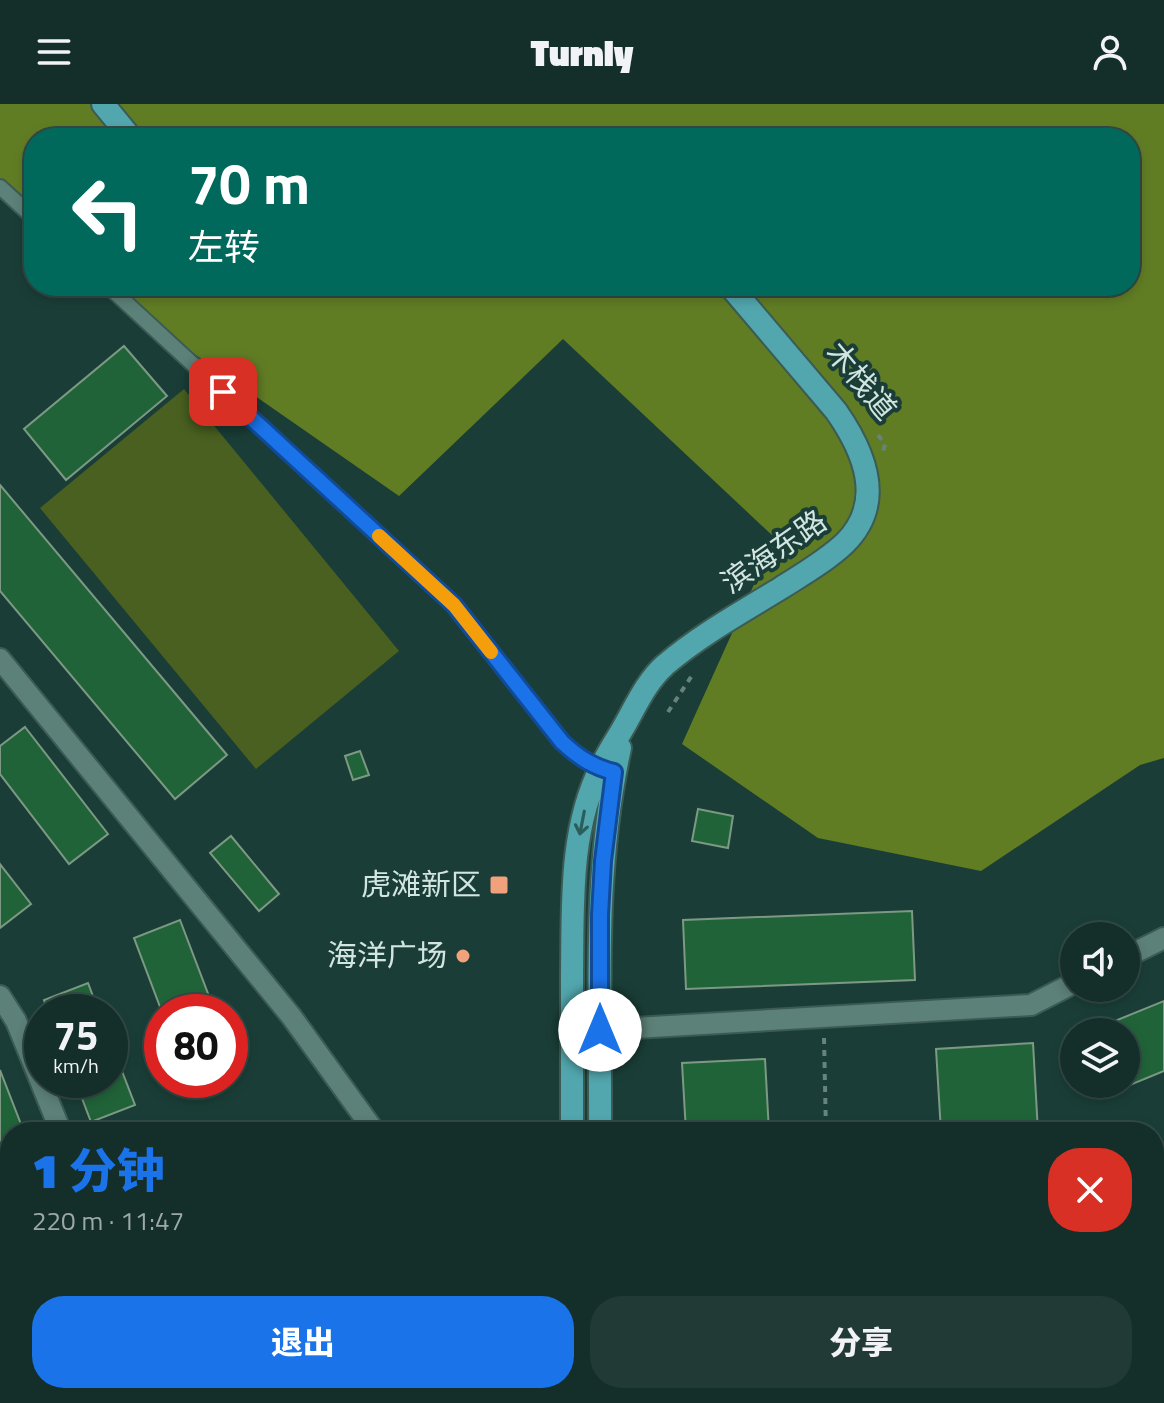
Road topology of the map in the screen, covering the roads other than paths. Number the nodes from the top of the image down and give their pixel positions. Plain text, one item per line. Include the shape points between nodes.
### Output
1 (103, 104) edge
2 (123, 128) edge
3 (0, 187) edge
4 (24, 209) edge
5 (119, 296) edge
6 (738, 296) edge
7 (0, 659) edge
8 (607, 770) junction
9 (1164, 938) edge
10 (1140, 950) edge
11 (1060, 990) edge
12 (0, 996) edge
13 (600, 1030) junction
14 (57, 1122) edge
15 (368, 1122) edge
16 (572, 1122) edge
17 (600, 1122) edge

1 - 2 highway
3 - 4 lane
5 - 8 lane via 454,605 562,742
6 - 8 highway, 滨海东路 via 849,430 867,473 861,522 824,561 689,645 662,668 640,695
7 - 15 street via 291,1016
8 - 13 highway, 滨海东路
8 -> 16 highway, 滨海东路 via 585,808 576,857
9 - 10 street
11 - 13 street via 1031,1005
12 - 14 street via 16,1021
13 - 17 highway, 滨海东路

